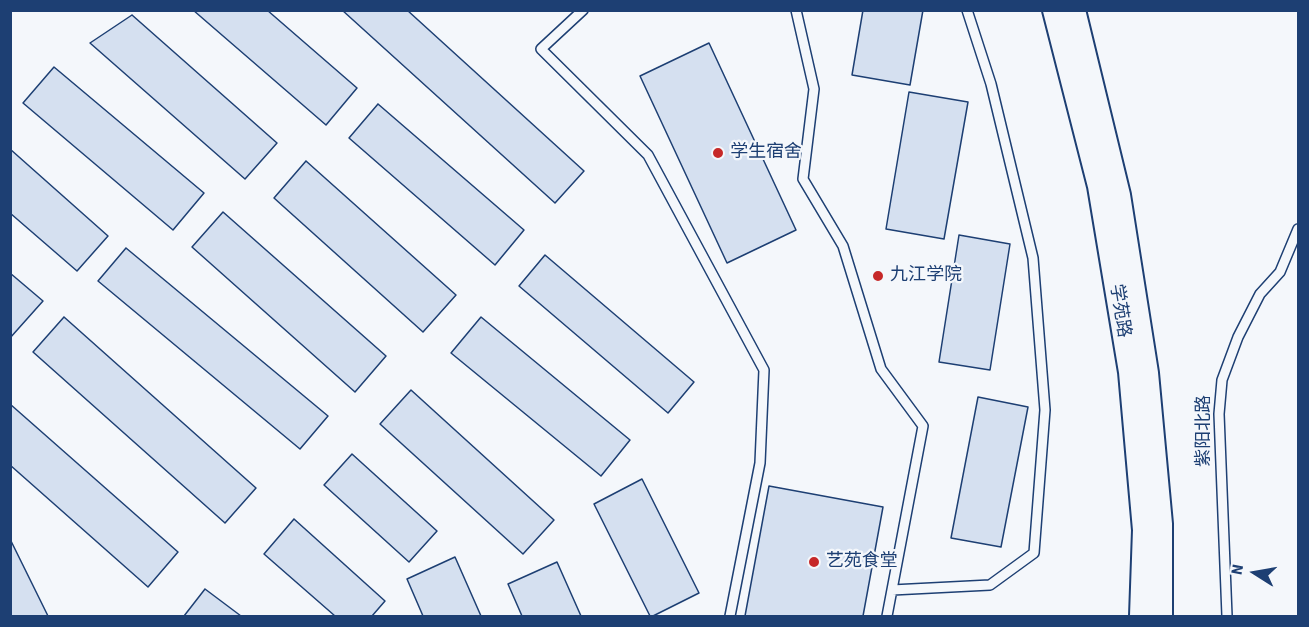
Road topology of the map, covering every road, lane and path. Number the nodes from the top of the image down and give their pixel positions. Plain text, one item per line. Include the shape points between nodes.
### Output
1 (583, 10) edge
2 (796, 10) edge
3 (967, 10) edge
4 (1054, 10) edge
5 (1074, 10) edge
6 (1299, 229) edge
7 (892, 590) junction
8 (730, 616) edge
9 (887, 616) edge
10 (1141, 616) edge
11 (1161, 616) edge
12 (1227, 616) edge

1 - 8 lane via 541,49 648,155 764,370 760,463
2 - 7 lane via 814,89 803,179 843,246 880,369 923,426
3 - 7 lane via 991,84 1033,258 1045,410 1034,553 990,585
4 - 10 street, 学苑路 via 1099,186 1130,372 1144,530
5 - 11 street, 学苑路 via 1119,195 1147,373 1161,524
6 - 12 lane, 紫阳北路 via 1280,272 1260,294 1238,337 1222,380 1219,414
7 - 9 lane

